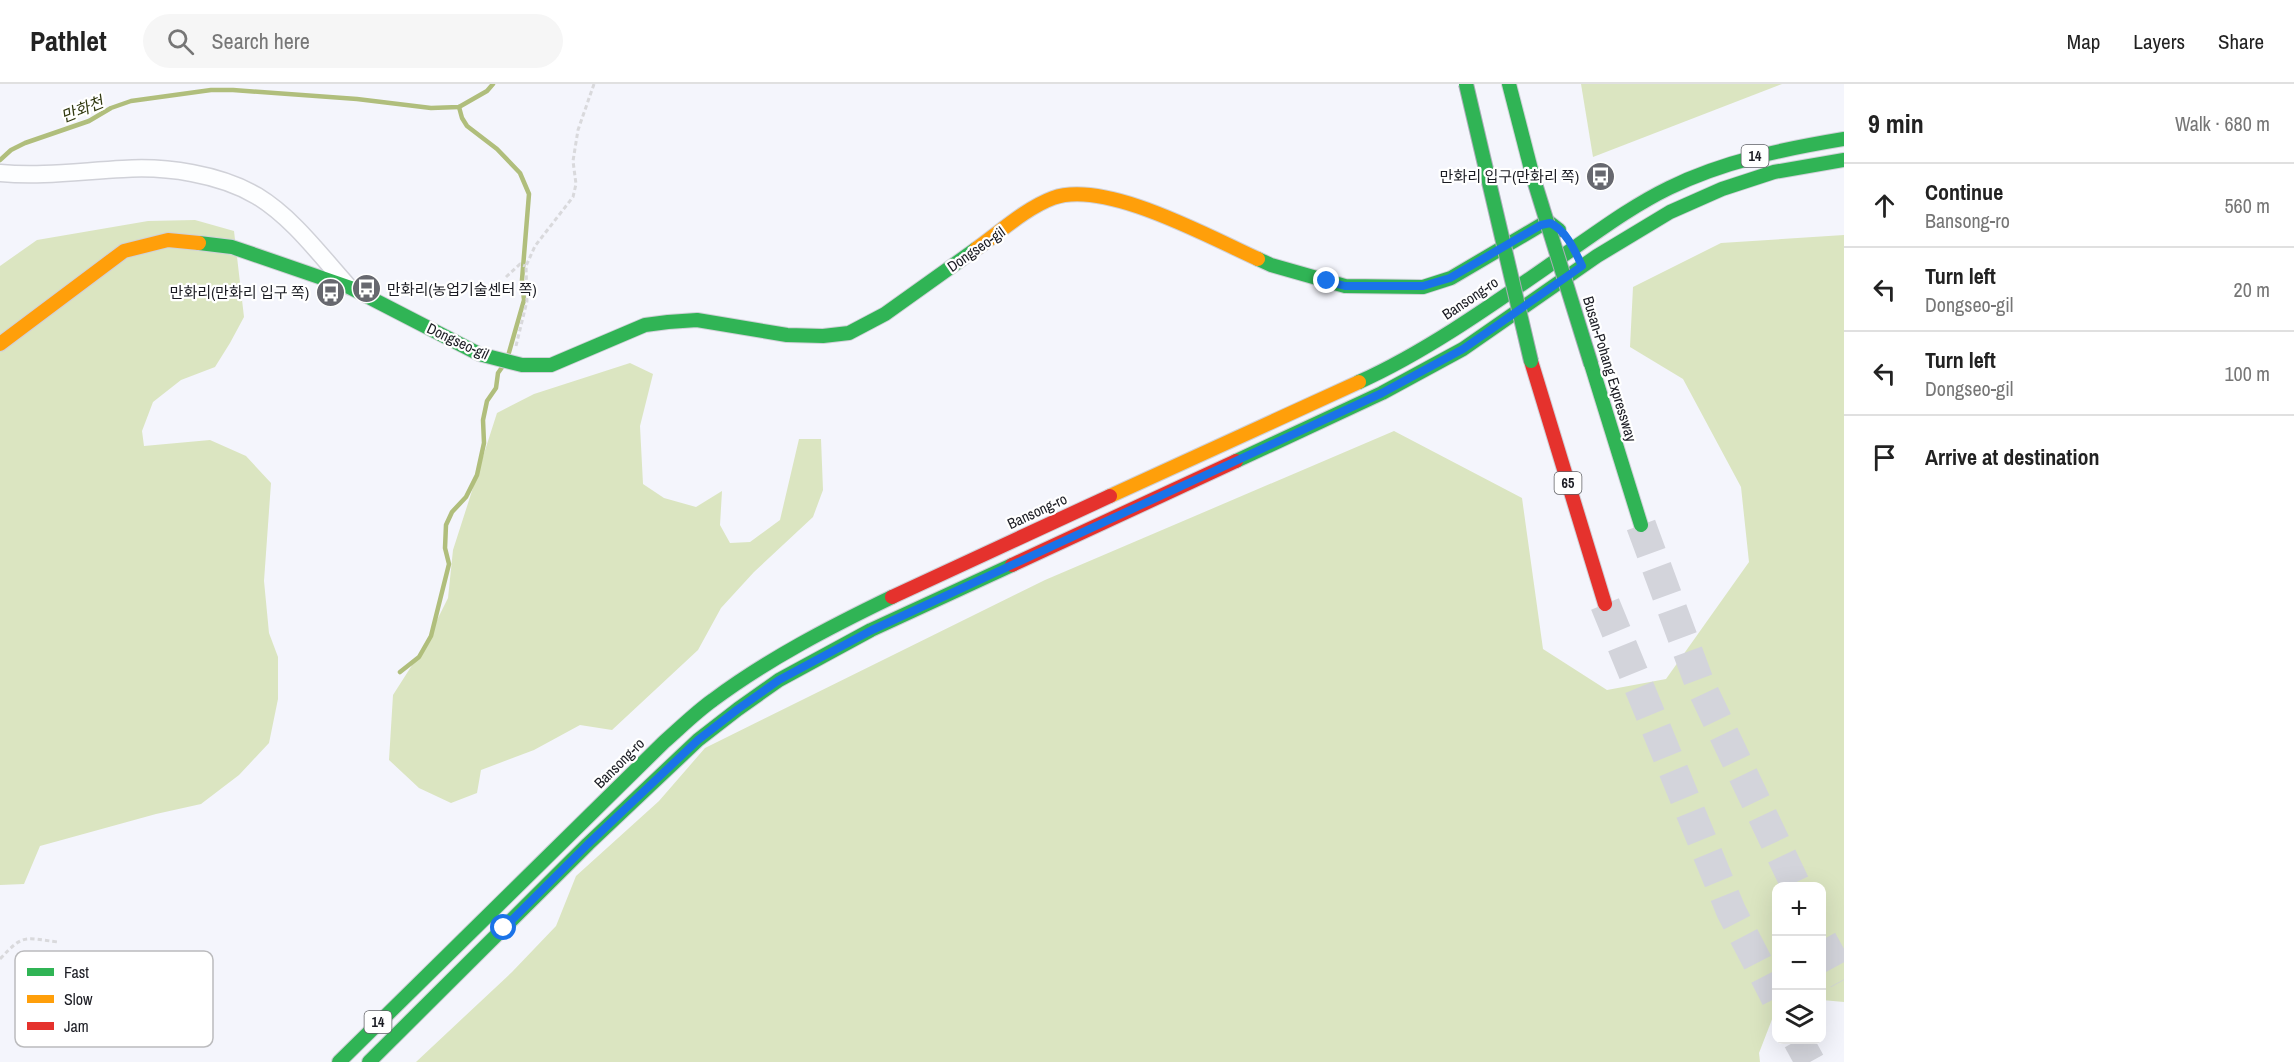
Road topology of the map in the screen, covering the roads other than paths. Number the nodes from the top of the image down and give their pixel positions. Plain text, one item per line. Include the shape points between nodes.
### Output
1 (1466, 84) edge
2 (1509, 84) edge
3 (1844, 139) edge
4 (1844, 160) edge
5 (0, 174) edge
6 (1573, 248) junction
7 (316, 251) junction
8 (1582, 266) junction
9 (304, 272) junction
10 (351, 288) junction
11 (0, 344) edge
12 (1641, 525) tunnel mouth
13 (1605, 604) tunnel mouth
14 (339, 1062) edge
15 (369, 1062) edge

1 - 13 main road, 65, bridge via 1530,361
2 - 12 main road, Busan-Pohang Expressway, bridge via 1533,177
3 - 6 main road, Bansong-ro / 14 via 1772,151 1705,173 1650,198
4 - 8 main road, 14 via 1774,172 1722,189 1670,212
5 - 7 street, Dongseo-gil via 27,176 126,169 198,175 256,195
6 - 8 main road, Dongseo-gil
6 - 10 main road, Dongseo-gil via 1550,223 1432,284 1345,286 1270,265 1129,203 1072,194 1053,198 1028,212 885,314 849,333 787,335 698,320 668,322 645,325 550,364 508,362 479,354
6 - 14 main road, Bansong-ro / 14 via 1382,372 944,572 846,619 756,670 711,701 664,742
7 - 9 street via 315,260
7 - 10 street, Dongseo-gil
8 - 15 main road, 14 via 1463,349 1382,393 872,630 779,680 698,740
9 - 10 main road, Dongseo-gil
9 - 11 main road, Dongseo-gil via 232,247 168,240 124,251

